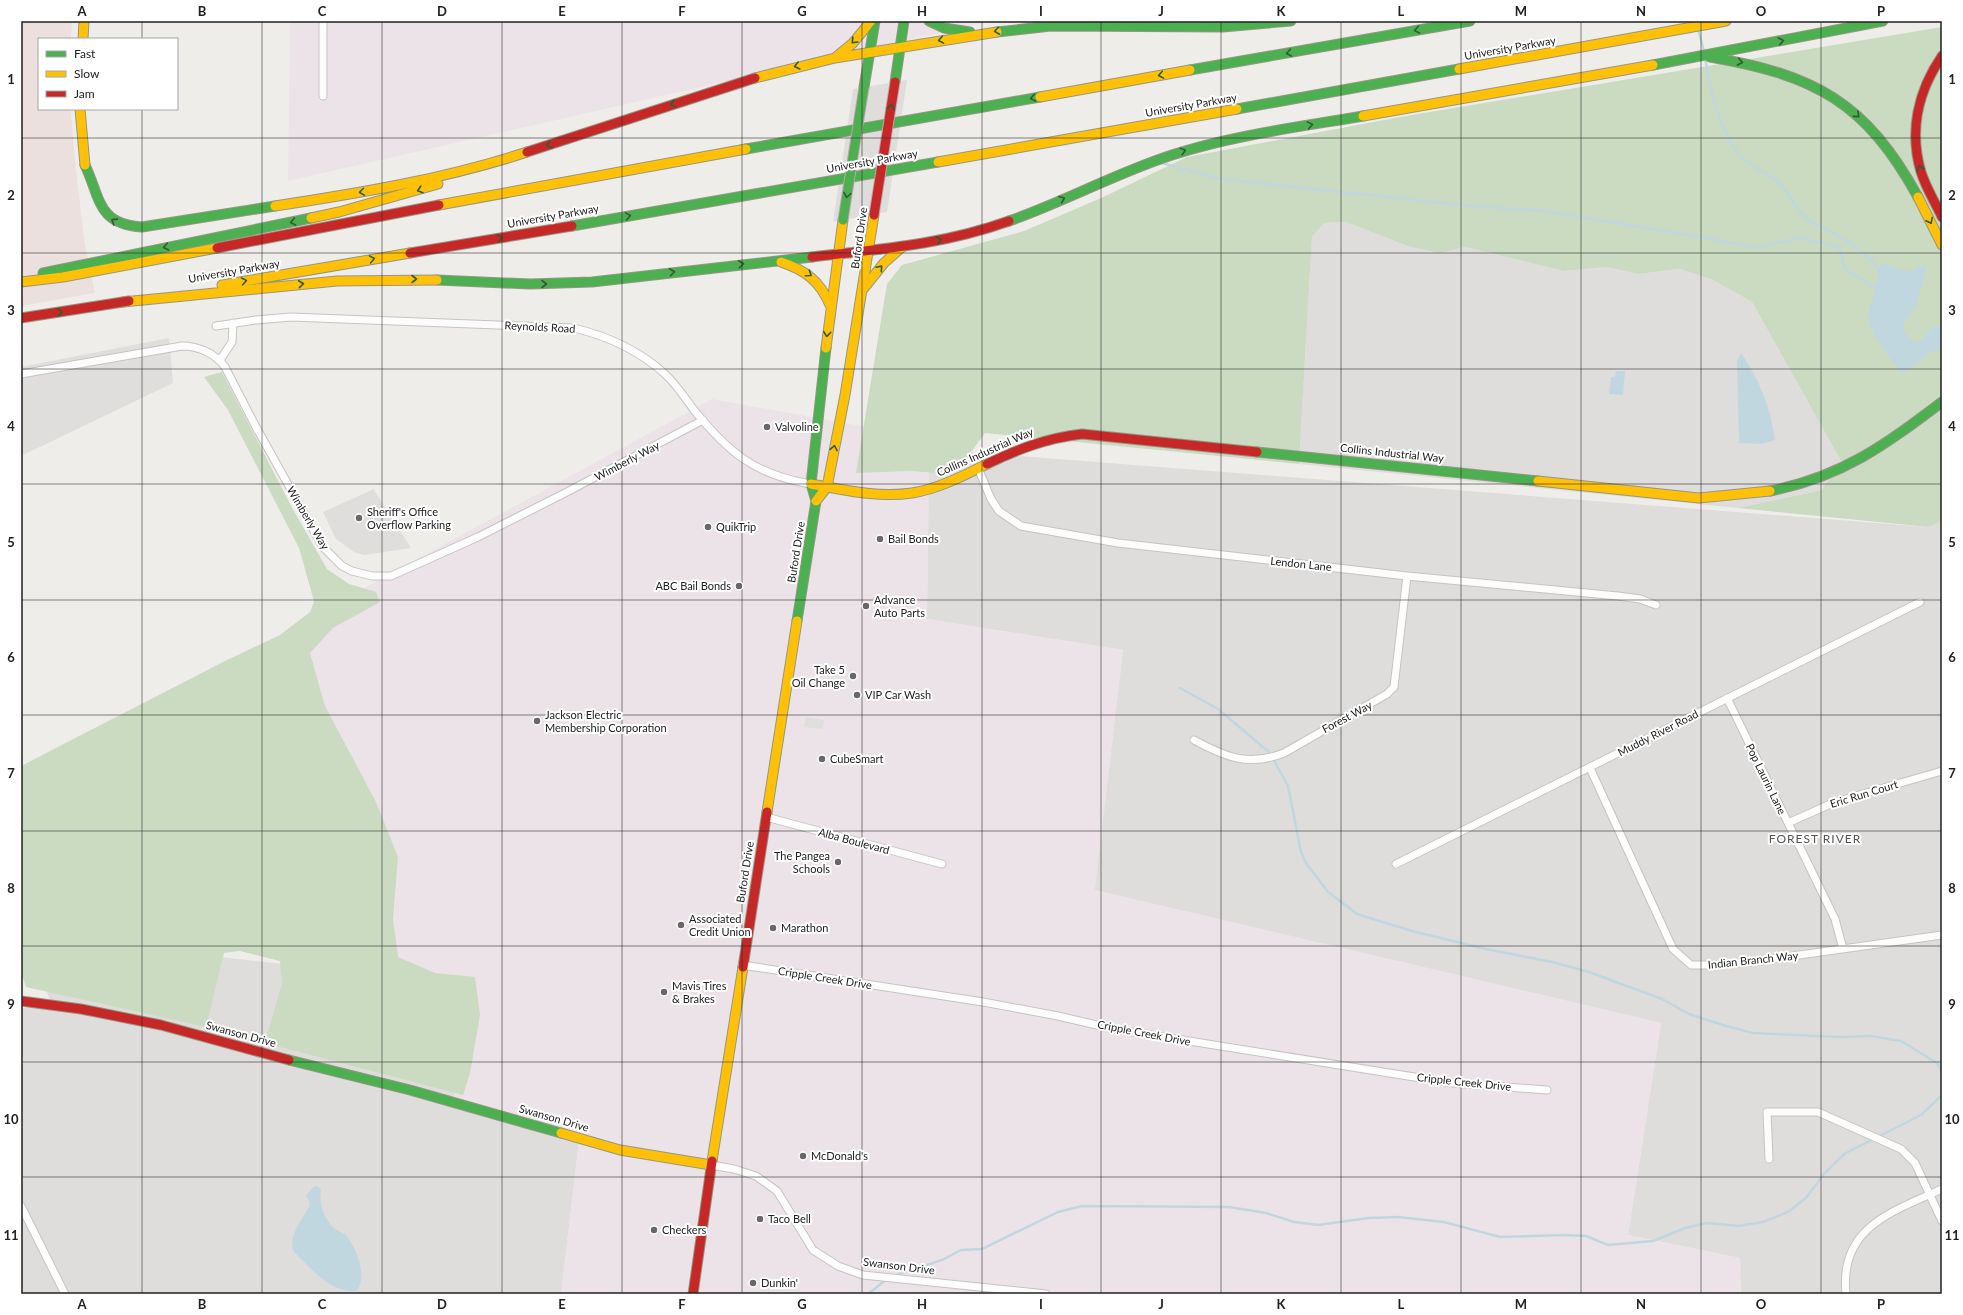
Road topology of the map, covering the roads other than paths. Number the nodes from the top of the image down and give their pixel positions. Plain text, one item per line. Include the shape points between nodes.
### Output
1 (84, 21) edge
2 (323, 21) edge
3 (871, 21) edge
4 (875, 21) edge
5 (904, 21) edge
6 (929, 21) edge
7 (1291, 21) edge
8 (1470, 21) edge
9 (1726, 21) edge
10 (1883, 21) edge
11 (979, 34) junction
12 (84, 38) edge
13 (901, 47) junction
14 (869, 53) junction
15 (1701, 56) junction
16 (1942, 56) edge
17 (835, 58) junction
18 (323, 96) dead end
19 (80, 110) edge
20 (482, 167) junction
21 (1942, 217) edge
22 (1942, 245) edge
23 (901, 248) junction
24 (869, 250) junction
25 (838, 254) junction
26 (774, 261) junction
27 (21, 281) edge
28 (862, 291) junction
29 (123, 302) junction
30 (830, 306) junction
31 (21, 318) edge
32 (233, 323) junction
33 (216, 326) dead end
34 (220, 360) junction
35 (21, 374) edge
36 (1942, 402) edge
37 (703, 420) junction
38 (978, 468) junction
39 (811, 484) junction
40 (827, 487) junction
41 (816, 501) junction
42 (1407, 576) junction
43 (1920, 602) dead end
44 (1656, 605) dead end
45 (1727, 698) junction
46 (1194, 740) dead end
47 (1590, 768) junction
48 (1942, 771) edge
49 (766, 817) junction
50 (1788, 823) junction
51 (942, 864) dead end
52 (1396, 864) dead end
53 (1942, 935) edge
54 (1843, 949) junction
55 (742, 965) junction
56 (21, 1000) edge
57 (1547, 1090) dead end
58 (1769, 1160) dead end
59 (711, 1165) junction
60 (1942, 1189) edge
61 (1930, 1194) junction
62 (21, 1206) edge
63 (1942, 1221) edge
64 (65, 1294) edge
65 (693, 1294) edge
66 (1046, 1294) edge
67 (1846, 1294) edge

1 - 12 main road
2 - 18 street
3 -> 17 main road via 853,43
4 - 14 main road, Buford Drive
5 - 13 main road, Buford Drive
6 - 11 main road via 944,28
7 -> 11 main road via 1223,27 1051,26
8 -> 27 main road via 512,190 63,277
29 -> 9 main road, University Parkway via 794,188
15 -> 10 main road
11 -> 13 main road
13 - 14 main road
24 -> 13 main road, Buford Drive, bridge
14 - 17 main road
14 -> 25 main road, Buford Drive, bridge
15 -> 22 main road via 1742,62 1787,74 1813,85 1844,104 1864,121 1893,155
23 -> 15 main road via 994,226 1132,169 1205,145
21 -> 16 main road via 1921,172 1915,137 1922,90
17 -> 20 main road via 766,74
20 -> 19 main road via 373,191 165,224 123,226 104,212 85,165
20 -> 27 main road via 413,192 339,212 61,268
23 - 24 main road
28 -> 23 main road via 884,263
24 - 25 main road
24 - 28 main road, Buford Drive
25 - 26 main road
25 - 30 main road, Buford Drive
29 -> 26 main road via 337,281 425,279 530,284 592,282
26 -> 30 main road via 809,273 823,289
40 -> 28 main road, Buford Drive
31 -> 29 main road, University Parkway
30 -> 39 main road, Buford Drive
32 - 33 street, Reynolds Road
32 - 34 street via 232,342
32 - 37 street, Reynolds Road via 291,317 574,328 607,338 641,355 666,375
34 - 35 street via 200,348 182,346
34 - 37 street, Wimberly Way via 323,547 342,566 372,576 391,576 478,537
36 - 38 main road, Collins Industrial Way via 1888,443 1839,471 1804,484 1749,496 1699,498 1082,434 1045,439
37 - 39 street, Reynolds Road via 725,446 749,463 774,475
38 - 40 main road, Collins Industrial Way via 936,487 912,493 887,494
38 - 42 street, Lendon Lane via 999,511 1021,526 1118,543
39 - 40 main road, Collins Industrial Way
39 - 41 main road, Buford Drive
40 - 41 main road, Buford Drive
41 - 49 main road, Buford Drive
42 - 44 street, Lendon Lane via 1618,596 1640,599
42 - 46 street, Forest Way via 1394,687 1387,694 1273,758 1245,760 1221,755
43 - 45 street, Muddy River Road
45 - 47 street, Muddy River Road
45 - 50 street, Pop Laurin Lane
47 - 52 street, Muddy River Road
47 - 54 street, Indian Branch Way via 1673,949 1691,965 1750,962
48 - 50 street, Eric Run Court via 1835,802
49 - 51 street, Alba Boulevard
49 - 55 main road, Buford Drive
50 - 54 street, Pop Laurin Lane via 1835,919
53 - 54 street, Indian Branch Way
55 - 57 street, Cripple Creek Drive via 983,1002 1114,1030 1432,1080
55 - 59 main road, Buford Drive
56 - 59 main road, Swanson Drive via 161,1025 410,1090 624,1151
58 - 61 street via 1767,1112 1818,1112 1901,1149 1915,1163
59 - 65 main road, Buford Drive via 696,1257
59 - 66 street, Swanson Drive via 756,1176 777,1191 813,1250 838,1266 863,1275
60 - 61 street
61 - 63 street
61 - 67 street via 1874,1221 1862,1235 1849,1255 1846,1267
62 - 64 street

